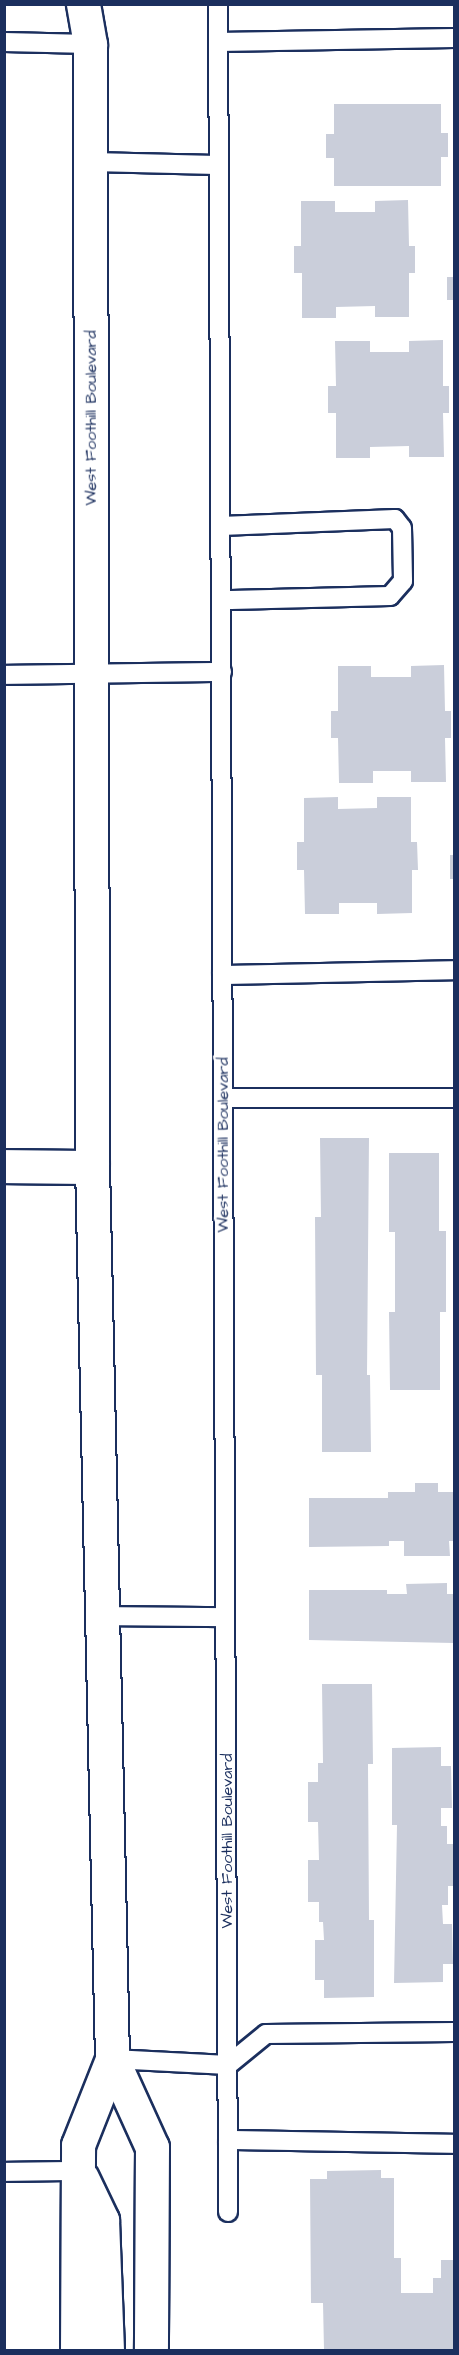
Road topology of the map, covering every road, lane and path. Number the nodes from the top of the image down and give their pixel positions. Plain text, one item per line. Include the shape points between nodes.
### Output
1 (83, 4) edge
2 (102, 4) edge
3 (218, 4) edge
4 (454, 38) edge
5 (4, 42) edge
6 (218, 42) junction
7 (90, 44) junction
8 (90, 162) junction
9 (218, 165) junction
10 (221, 526) junction
11 (221, 600) junction
12 (222, 672) junction
13 (91, 674) junction
14 (4, 675) edge
15 (454, 970) edge
16 (222, 975) junction
17 (223, 1098) junction
18 (454, 1098) edge
19 (4, 1166) edge
20 (92, 1167) junction
21 (102, 1616) junction
22 (225, 1617) junction
23 (454, 2032) edge
24 (112, 2059) junction
25 (228, 2065) junction
26 (228, 2140) junction
27 (454, 2144) edge
28 (78, 2171) junction
29 (4, 2172) edge
30 (228, 2212) dead end
31 (77, 2350) edge
32 (107, 2350) edge
33 (151, 2350) edge

1 - 7 main road, West Foothill Boulevard
2 - 7 main road, West Foothill Boulevard
3 - 6 lane, West Foothill Boulevard
4 - 6 lane
5 - 7 lane
6 - 9 lane, West Foothill Boulevard
7 - 8 main road, West Foothill Boulevard
8 - 9 lane
8 - 13 main road, West Foothill Boulevard
9 - 10 lane, West Foothill Boulevard
10 - 11 lane, West Foothill Boulevard
10 - 11 lane via 395,519 402,528 403,581 390,596
11 - 12 lane, West Foothill Boulevard
12 - 13 lane
12 - 16 lane, West Foothill Boulevard
13 - 14 lane
13 - 20 main road, West Foothill Boulevard
15 - 16 lane
16 - 17 lane, West Foothill Boulevard
17 - 18 lane
17 - 22 lane, West Foothill Boulevard
19 - 20 main road
20 - 21 main road, West Foothill Boulevard
21 - 22 lane
21 - 24 main road, West Foothill Boulevard
22 - 25 lane, West Foothill Boulevard
23 - 25 lane via 266,2034
24 - 25 lane
24 - 28 main road, West Foothill Boulevard via 78,2145
24 - 33 main road, West Foothill Boulevard via 152,2147
25 - 26 lane, West Foothill Boulevard
26 - 27 lane
26 - 30 lane, West Foothill Boulevard
28 - 29 lane
28 - 31 main road, West Foothill Boulevard
28 - 32 main road via 102,2220

